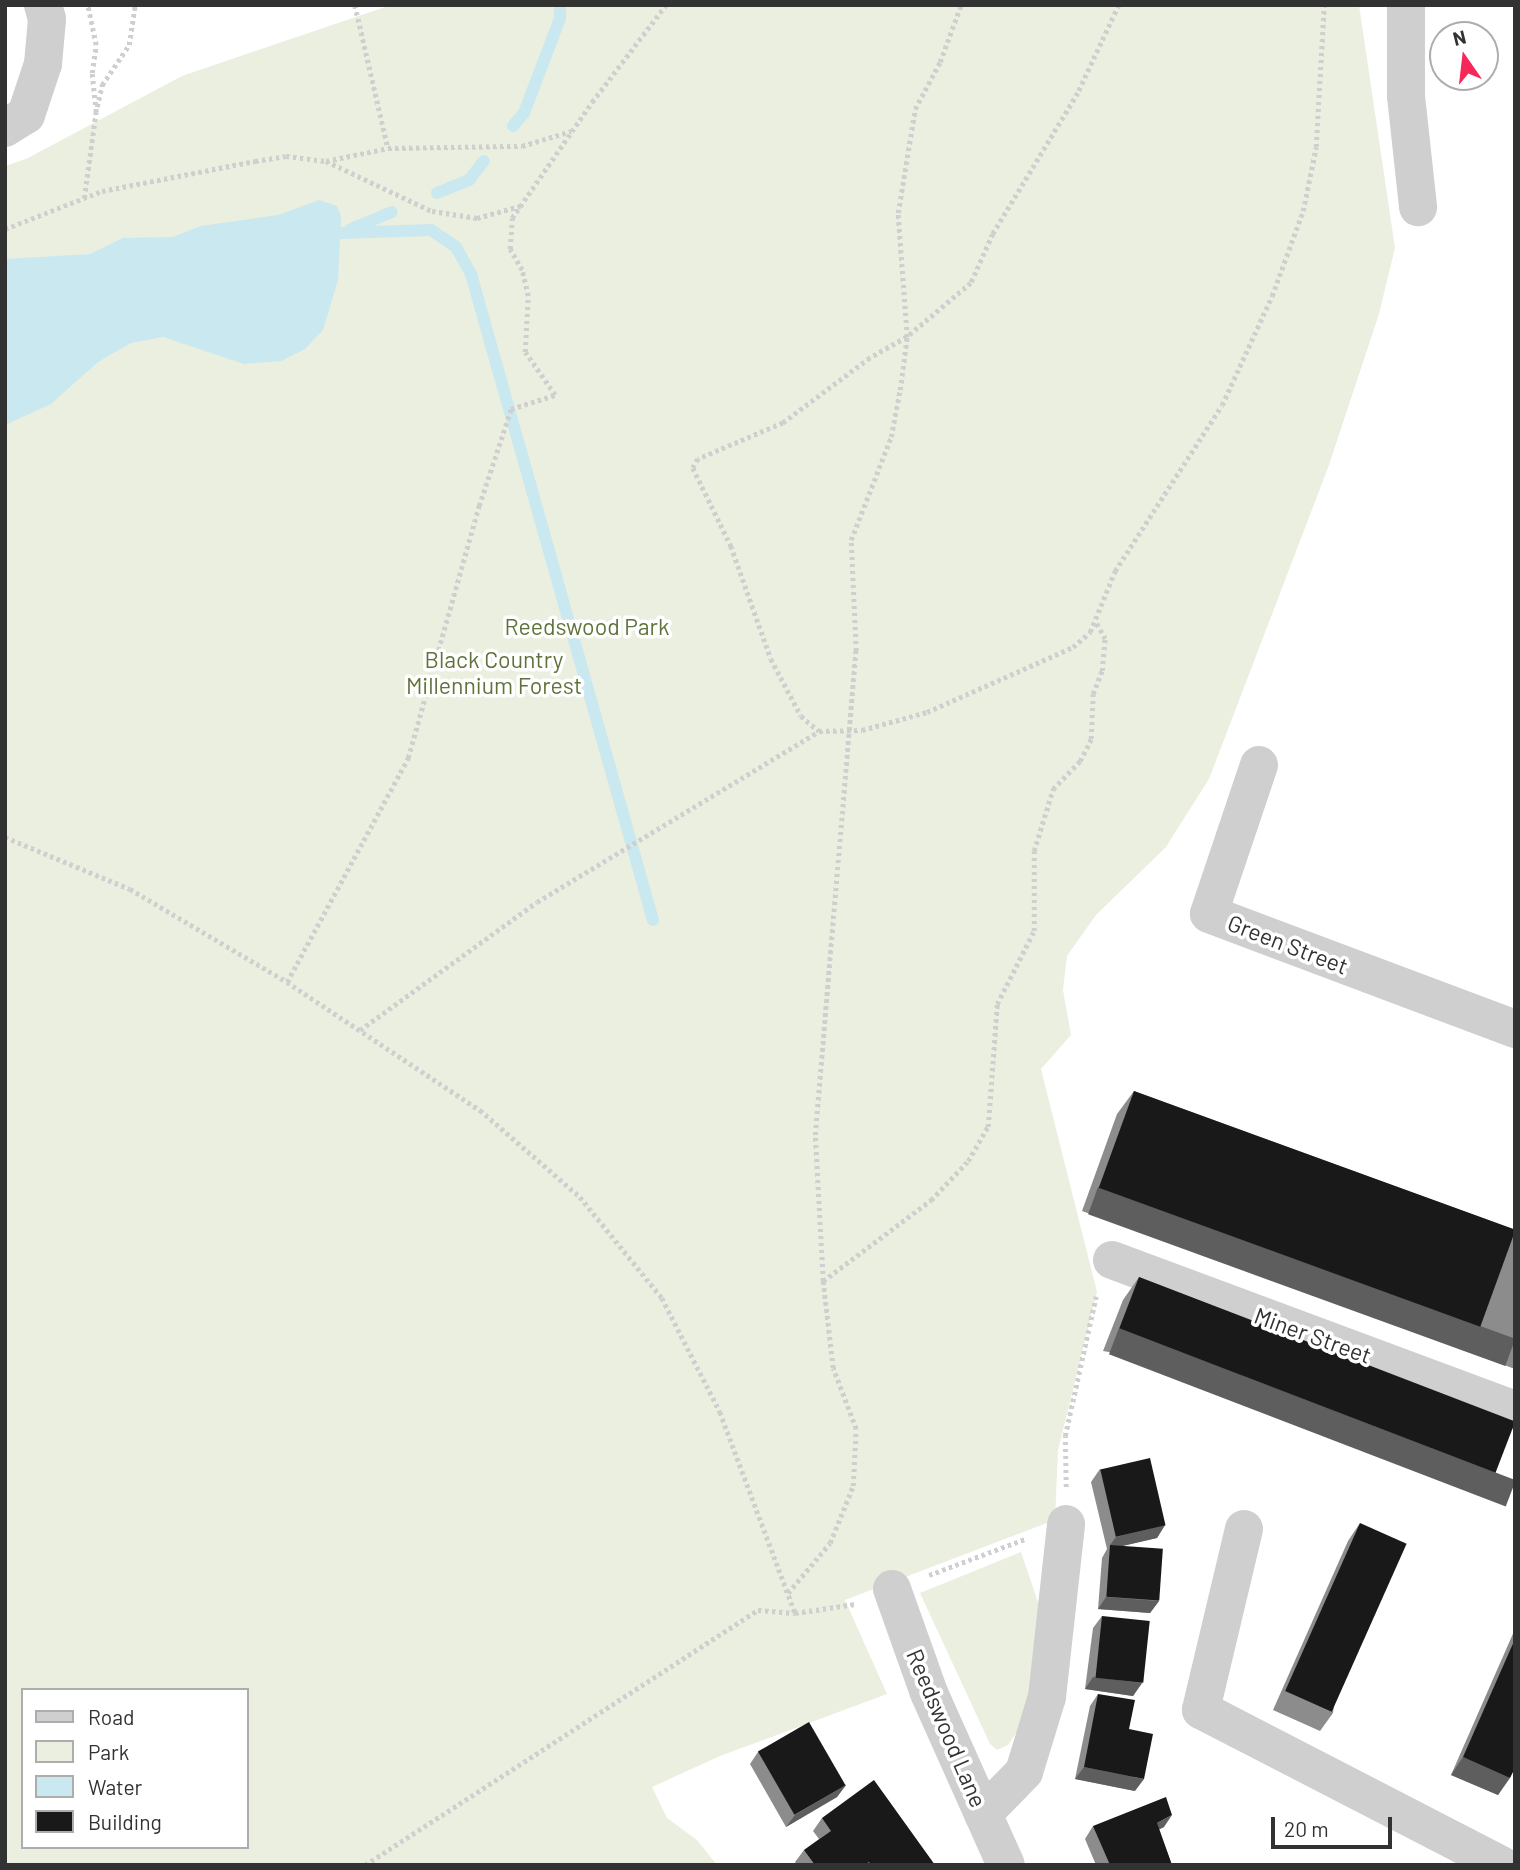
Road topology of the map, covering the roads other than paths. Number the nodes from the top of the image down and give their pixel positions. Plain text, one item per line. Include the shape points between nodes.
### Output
1 (43, 5) edge
2 (1406, 5) edge
3 (5, 128) edge
4 (1418, 207) dead end
5 (1259, 765) dead end
6 (1515, 1029) edge
7 (1112, 1260) road end
8 (1515, 1410) edge
9 (1066, 1524) road end
10 (1244, 1529) dead end
11 (892, 1589) road end
12 (983, 1814) junction
13 (1006, 1865) edge
14 (1501, 1865) edge

1 - 3 street via 47,19 43,64 26,115
2 - 4 street via 1406,96
5 - 6 street, Green Street via 1209,914
7 - 8 street, Miner Street
9 - 12 street via 1047,1696 1024,1772
10 - 14 street via 1201,1710
11 - 12 street, Reedswood Lane via 929,1693
12 - 13 street, Reedswood Lane

